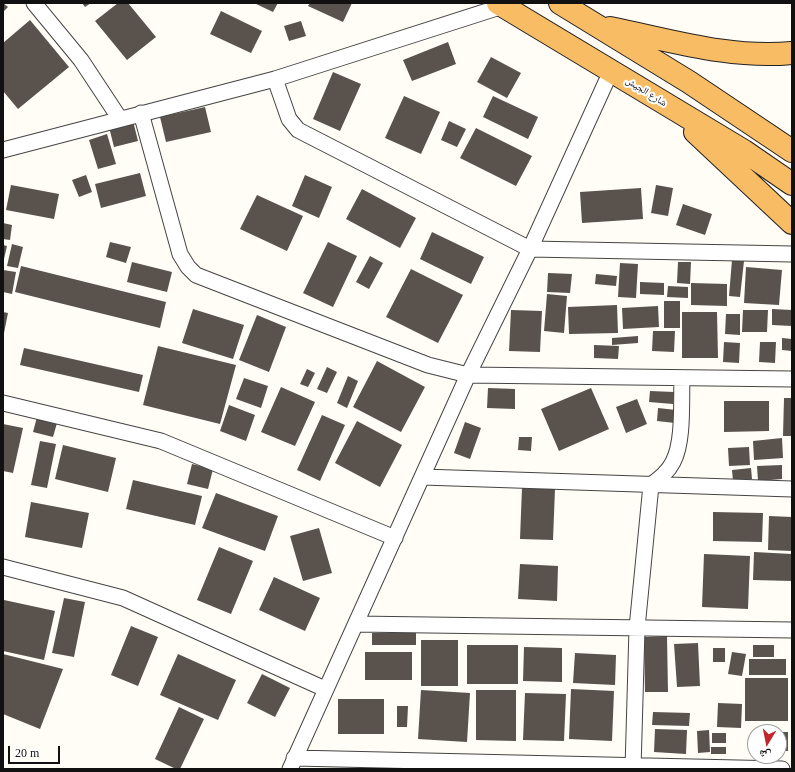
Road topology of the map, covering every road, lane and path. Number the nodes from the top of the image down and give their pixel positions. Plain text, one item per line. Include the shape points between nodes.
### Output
1 (34, 3) edge
2 (560, 3) edge
3 (500, 4) edge
4 (596, 25) junction
5 (792, 53) edge
6 (611, 71) junction
7 (275, 79) junction
8 (670, 107) junction
9 (141, 113) junction
10 (120, 119) junction
11 (3, 150) edge
12 (792, 151) edge
13 (792, 184) edge
14 (792, 223) edge
15 (530, 249) junction
16 (792, 254) edge
17 (468, 375) junction
18 (682, 378) junction
19 (792, 379) edge
20 (3, 403) edge
21 (422, 478) junction
22 (652, 485) junction
23 (792, 489) edge
24 (395, 538) junction
25 (3, 567) edge
26 (356, 624) junction
27 (638, 628) junction
28 (792, 630) edge
29 (325, 689) junction
30 (292, 764) edge
31 (633, 768) edge
32 (782, 769) edge

1 - 10 street via 81,60
2 - 4 highway
3 - 6 highway, شارع الجيش
3 - 7 street
4 - 5 highway via 717,51 748,55
4 - 12 highway via 689,82
6 - 8 highway, شارع الجيش
6 - 15 street
7 - 9 street
7 - 15 street via 289,119 298,130
8 - 13 highway, شارع الجيش via 744,151
8 - 14 highway
9 - 10 street
9 - 17 street via 180,254 196,275 428,365
10 - 11 street
15 - 16 street
15 - 17 street
17 - 18 street
17 - 21 street
18 - 19 street
18 - 22 street via 679,446 673,462 664,475
20 - 24 street via 161,442
21 - 22 street
21 - 24 street
22 - 23 street
22 - 27 street
24 - 26 street
25 - 29 street via 123,598
26 - 27 street
26 - 29 street
27 - 28 street
27 - 31 street
29 - 30 street
30 - 31 street
31 - 32 street

